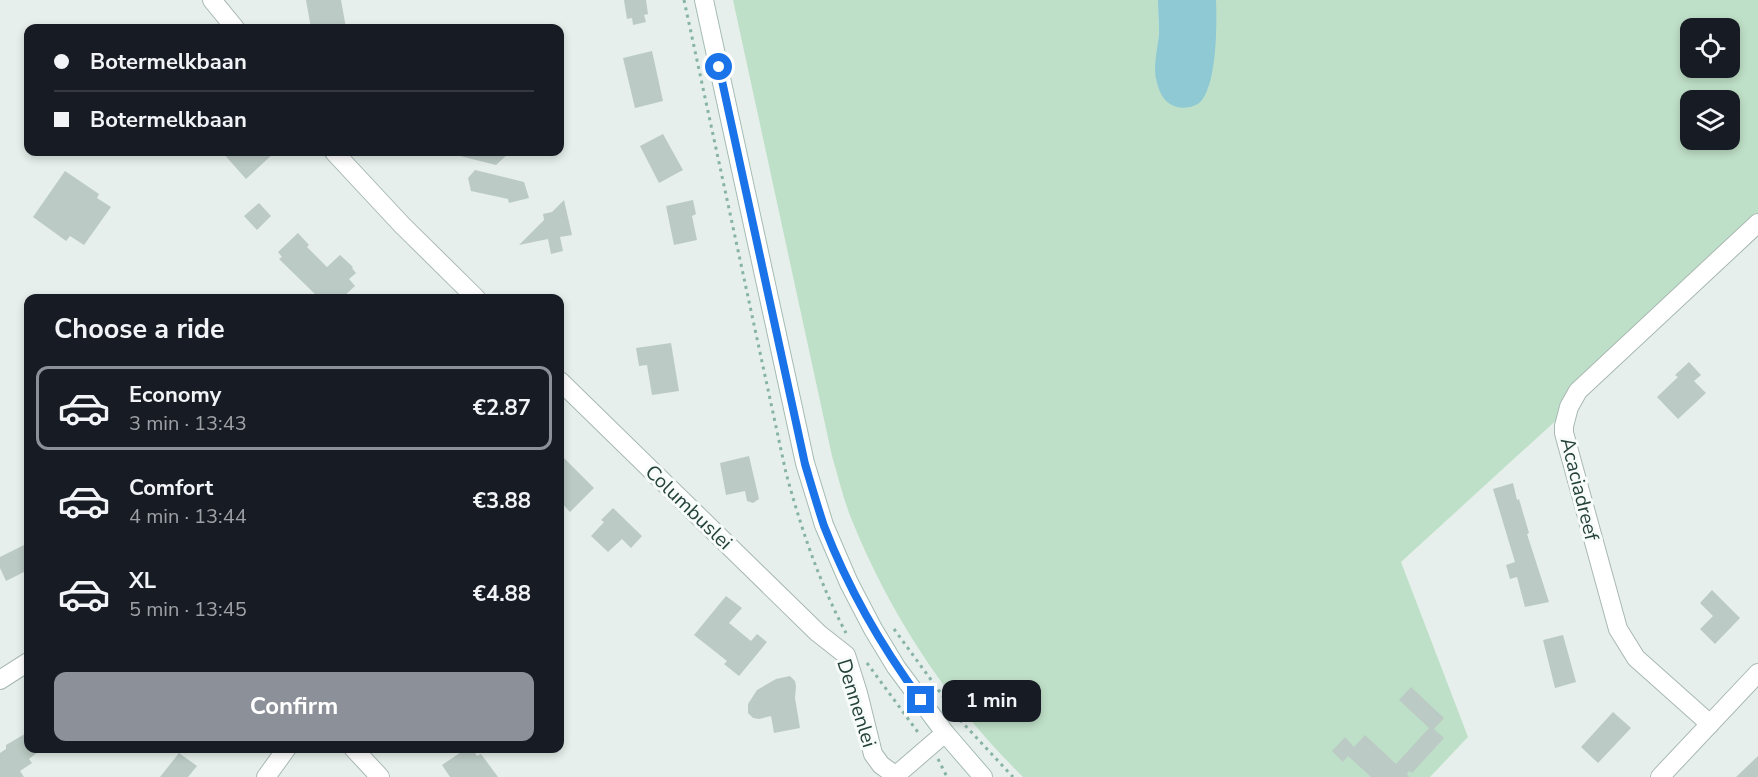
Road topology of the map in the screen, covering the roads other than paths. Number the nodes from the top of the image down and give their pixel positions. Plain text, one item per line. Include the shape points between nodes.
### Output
1 (212, 0) edge
2 (704, 0) edge
3 (232, 24) edge
4 (338, 156) edge
5 (1758, 223) edge
6 (472, 294) edge
7 (564, 385) edge
8 (818, 633) joint
9 (24, 665) edge
10 (1758, 673) edge
11 (0, 680) edge
12 (1710, 724) junction
13 (945, 733) junction
14 (283, 753) edge
15 (358, 753) edge
16 (894, 776) edge
17 (266, 777) edge
18 (380, 777) edge
19 (982, 777) edge
20 (1660, 777) edge

1 - 3 street
2 - 13 street via 805,464 824,525 873,629
4 - 6 street
5 - 12 street, Acaciadreef via 1578,391 1564,426 1617,629 1636,658
7 - 8 street, Columbuslei
8 - 16 street, Dennenlei via 846,655 873,754
9 - 11 street
10 - 12 street
12 - 20 street
13 - 16 street, Dennenlei
13 - 19 street
14 - 17 street
15 - 18 street

